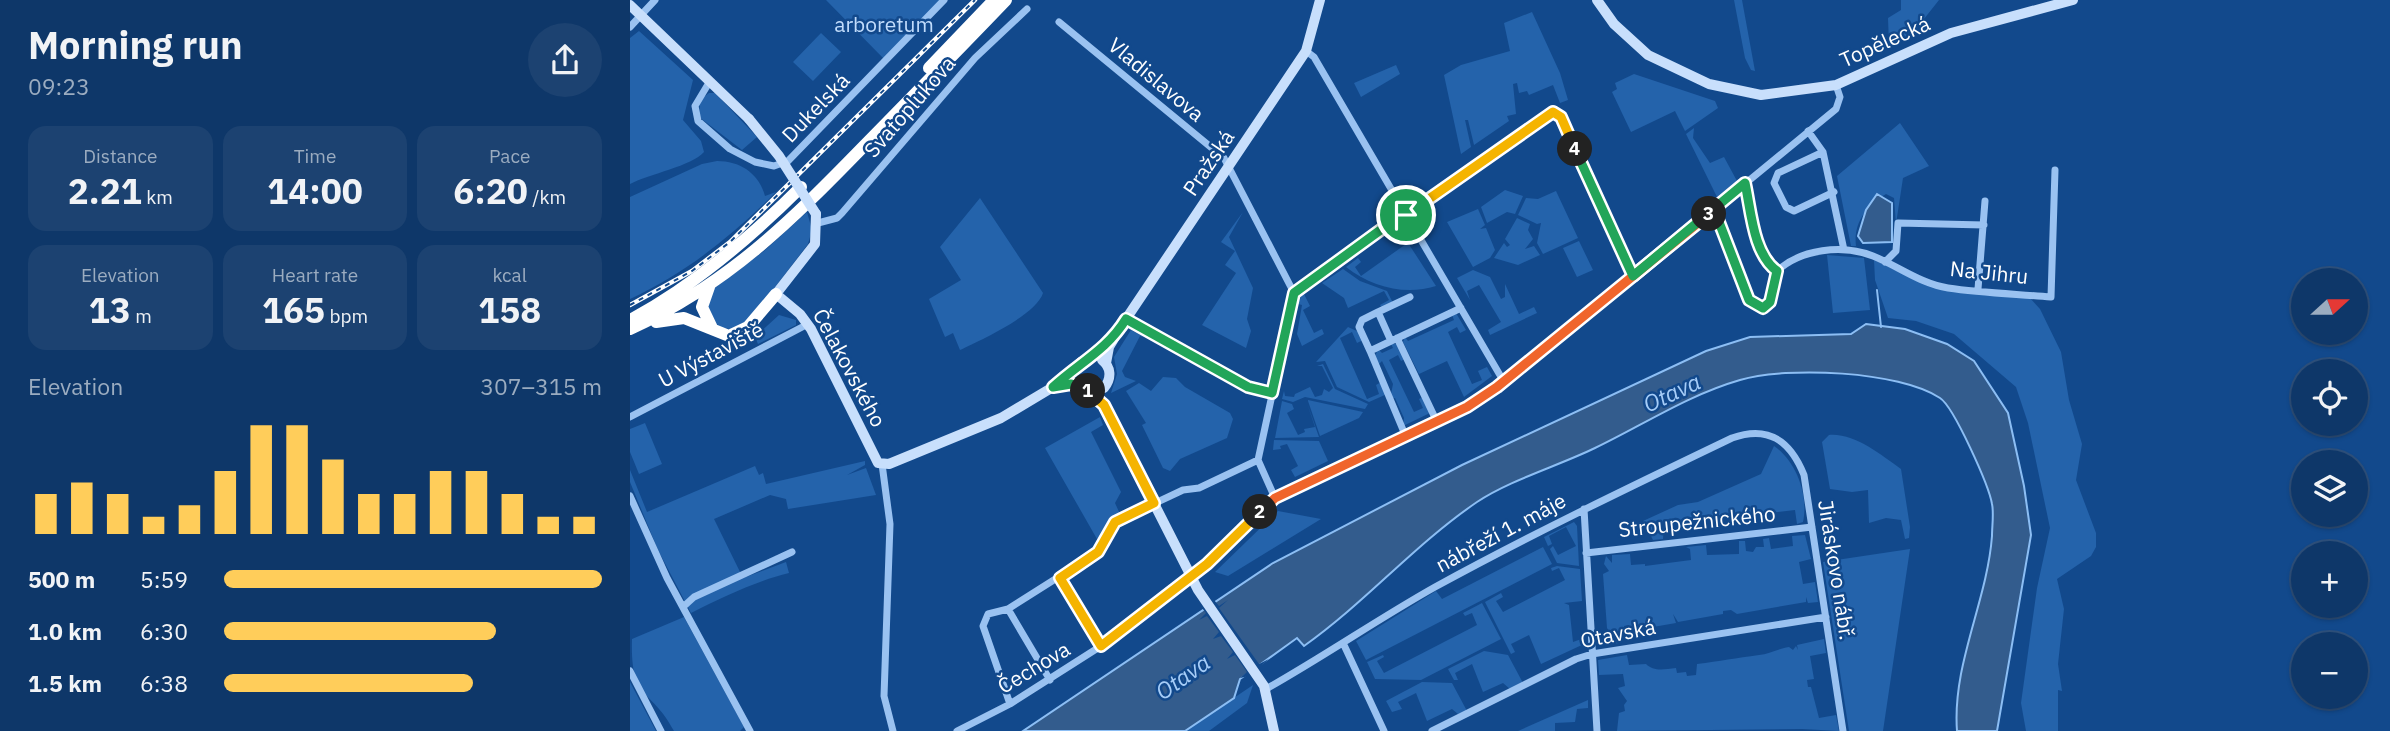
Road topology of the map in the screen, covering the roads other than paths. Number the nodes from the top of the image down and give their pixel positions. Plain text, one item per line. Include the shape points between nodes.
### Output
1 (655, 0) edge
2 (944, 0) edge
3 (994, 0) edge
4 (1006, 0) edge
5 (1320, 0) edge
6 (1597, 0) edge
7 (2072, 0) edge
8 (630, 5) edge
9 (1027, 9) dead end
10 (640, 15) junction
11 (1059, 22) dead end
12 (630, 27) edge
13 (1306, 51) junction
14 (710, 81) junction
15 (1836, 85) junction
16 (1808, 131) junction
17 (1823, 152) junction
18 (1230, 165) junction
19 (2055, 170) dead end
20 (1745, 183) junction
21 (801, 187) junction
22 (1834, 192) junction
23 (1985, 201) dead end
24 (1714, 209) junction
25 (1406, 215) junction
26 (817, 218) junction
27 (1984, 225) junction
28 (1843, 250) junction
29 (1885, 262) junction
30 (1777, 271) junction
31 (1633, 276) junction
32 (711, 285) junction
33 (1978, 289) junction
34 (1294, 293) junction
35 (776, 294) junction
36 (1410, 297) dead end
37 (1461, 308) junction
38 (1378, 312) junction
39 (1126, 319) junction
40 (631, 324) edge
41 (808, 324) junction
42 (714, 331) junction
43 (1394, 339) junction
44 (1113, 340) junction
45 (1370, 351) junction
46 (1091, 357) junction
47 (1106, 363) junction
48 (1077, 366) junction
49 (1504, 382) junction
50 (1053, 387) junction
51 (1104, 388) junction
52 (1085, 389) junction
53 (1272, 393) junction
54 (1104, 405) junction
55 (630, 417) edge
56 (1437, 422) junction
57 (1763, 431) joint
58 (1406, 437) junction
59 (1258, 460) junction
60 (882, 464) junction
61 (630, 496) edge
62 (1275, 498) junction
63 (1154, 503) junction
64 (1584, 509) junction
65 (1812, 527) junction
66 (792, 552) dead end
67 (1586, 553) junction
68 (1191, 576) junction
69 (1060, 578) junction
70 (683, 607) junction
71 (1008, 609) junction
72 (1826, 617) junction
73 (1343, 645) junction
74 (1101, 646) junction
75 (1592, 654) junction
76 (630, 671) edge
77 (1049, 680) junction
78 (1263, 684) junction
79 (1010, 704) junction
80 (661, 731) edge
81 (750, 731) edge
82 (892, 731) edge
83 (957, 731) edge
84 (1274, 731) edge
85 (1384, 731) edge
86 (1432, 731) edge
87 (1597, 731) edge
88 (1843, 731) edge

1 - 10 street
2 - 14 street, Dukelská via 818,134 796,156 780,164 768,166 744,158 698,121 695,106
3 - 40 highway via 779,223 708,279
4 - 32 highway via 783,228
5 - 13 main road, Pražská
6 - 15 main road, Topělecká via 1614,24 1648,55 1709,84 1762,95
7 - 15 main road, Topělecká via 1951,33
8 - 10 main road
9 - 26 street, Svatoplukova via 975,58 837,218
10 - 12 street
10 - 14 main road
11 - 18 street, Vladislavova
13 - 18 main road, Pražská
13 - 25 street via 1314,57
14 - 21 main road, bridge via 749,119
15 - 16 street, Topělecká via 1840,97 1836,109
16 - 17 street
16 - 20 street, Topělecká
17 - 22 street
17 - 22 street via 1778,173 1774,183 1786,207 1794,211
18 - 34 street
18 - 39 main road, Pražská
19 - 33 street, Na Jihru via 2051,297
20 - 24 street, Topělecká
20 - 30 street via 1759,244 1767,264
21 - 26 main road, bridge
21 - 40 highway via 746,239
22 - 28 street
23 - 27 street
24 - 30 street via 1749,300 1763,308 1770,302
24 - 31 street, Topělecká
25 - 31 street via 1553,112 1561,117
25 - 34 street
25 - 37 street
26 - 35 main road via 815,244
27 - 29 street via 1898,223 1896,251
27 - 33 street
28 - 29 street, Na Jihru
28 - 30 street, Na Jihru via 1791,259
29 - 33 street, Na Jihru via 1947,288
31 - 49 street, Topělecká
32 - 40 highway
32 - 42 highway via 702,307
34 - 53 street
35 - 41 main road, Čelakovského
35 - 42 highway via 739,332 729,336
36 - 38 street
37 - 43 street
37 - 49 street
38 - 43 street
38 - 45 street via 1359,322
39 - 44 main road, Pražská
39 - 53 street via 1248,387
40 - 42 highway via 684,318
41 - 55 street, U Výstaviště
41 - 60 main road, Čelakovského via 875,460
43 - 45 street
43 - 56 street
44 - 46 main road, Pražská
44 - 47 main road, Pražská
45 - 58 street
46 - 47 main road
46 - 48 main road
47 - 51 main road via 1110,373
48 - 50 main road
48 - 52 main road via 1076,377
49 - 56 street, Topělecká
50 - 52 main road via 1065,384
50 - 60 main road via 978,430
51 - 52 main road
51 - 54 main road
52 - 54 main road
53 - 59 street
54 - 63 main road
56 - 58 street, Topělecká
57 - 64 street, nábřeží 1. máje via 1732,438
57 - 65 street, Jiráskovo nábř. via 1799,462
58 - 62 street, Čechova
59 - 62 street
59 - 63 street
60 - 82 street via 890,524 884,696
61 - 70 street
62 - 68 street, Čechova
63 - 68 main road
63 - 69 street via 1115,522 1098,552
64 - 67 street
64 - 73 street, nábřeží 1. máje via 1434,588
65 - 67 street, Stroupežnického
65 - 72 street, Jiráskovo nábř.
66 - 70 street via 695,597
67 - 75 street
68 - 74 street, Čechova
68 - 78 main road
69 - 71 street
69 - 74 street
70 - 81 street
71 - 77 street
71 - 79 street via 988,614 983,626
72 - 75 street, Otavská
72 - 88 street, Jiráskovo nábř.
73 - 78 street, nábřeží 1. máje
73 - 85 street
74 - 77 street, Čechova
75 - 86 street, Otavská
75 - 87 street
76 - 80 street
77 - 79 street, Čechova
78 - 84 main road
79 - 83 street, Čechova

